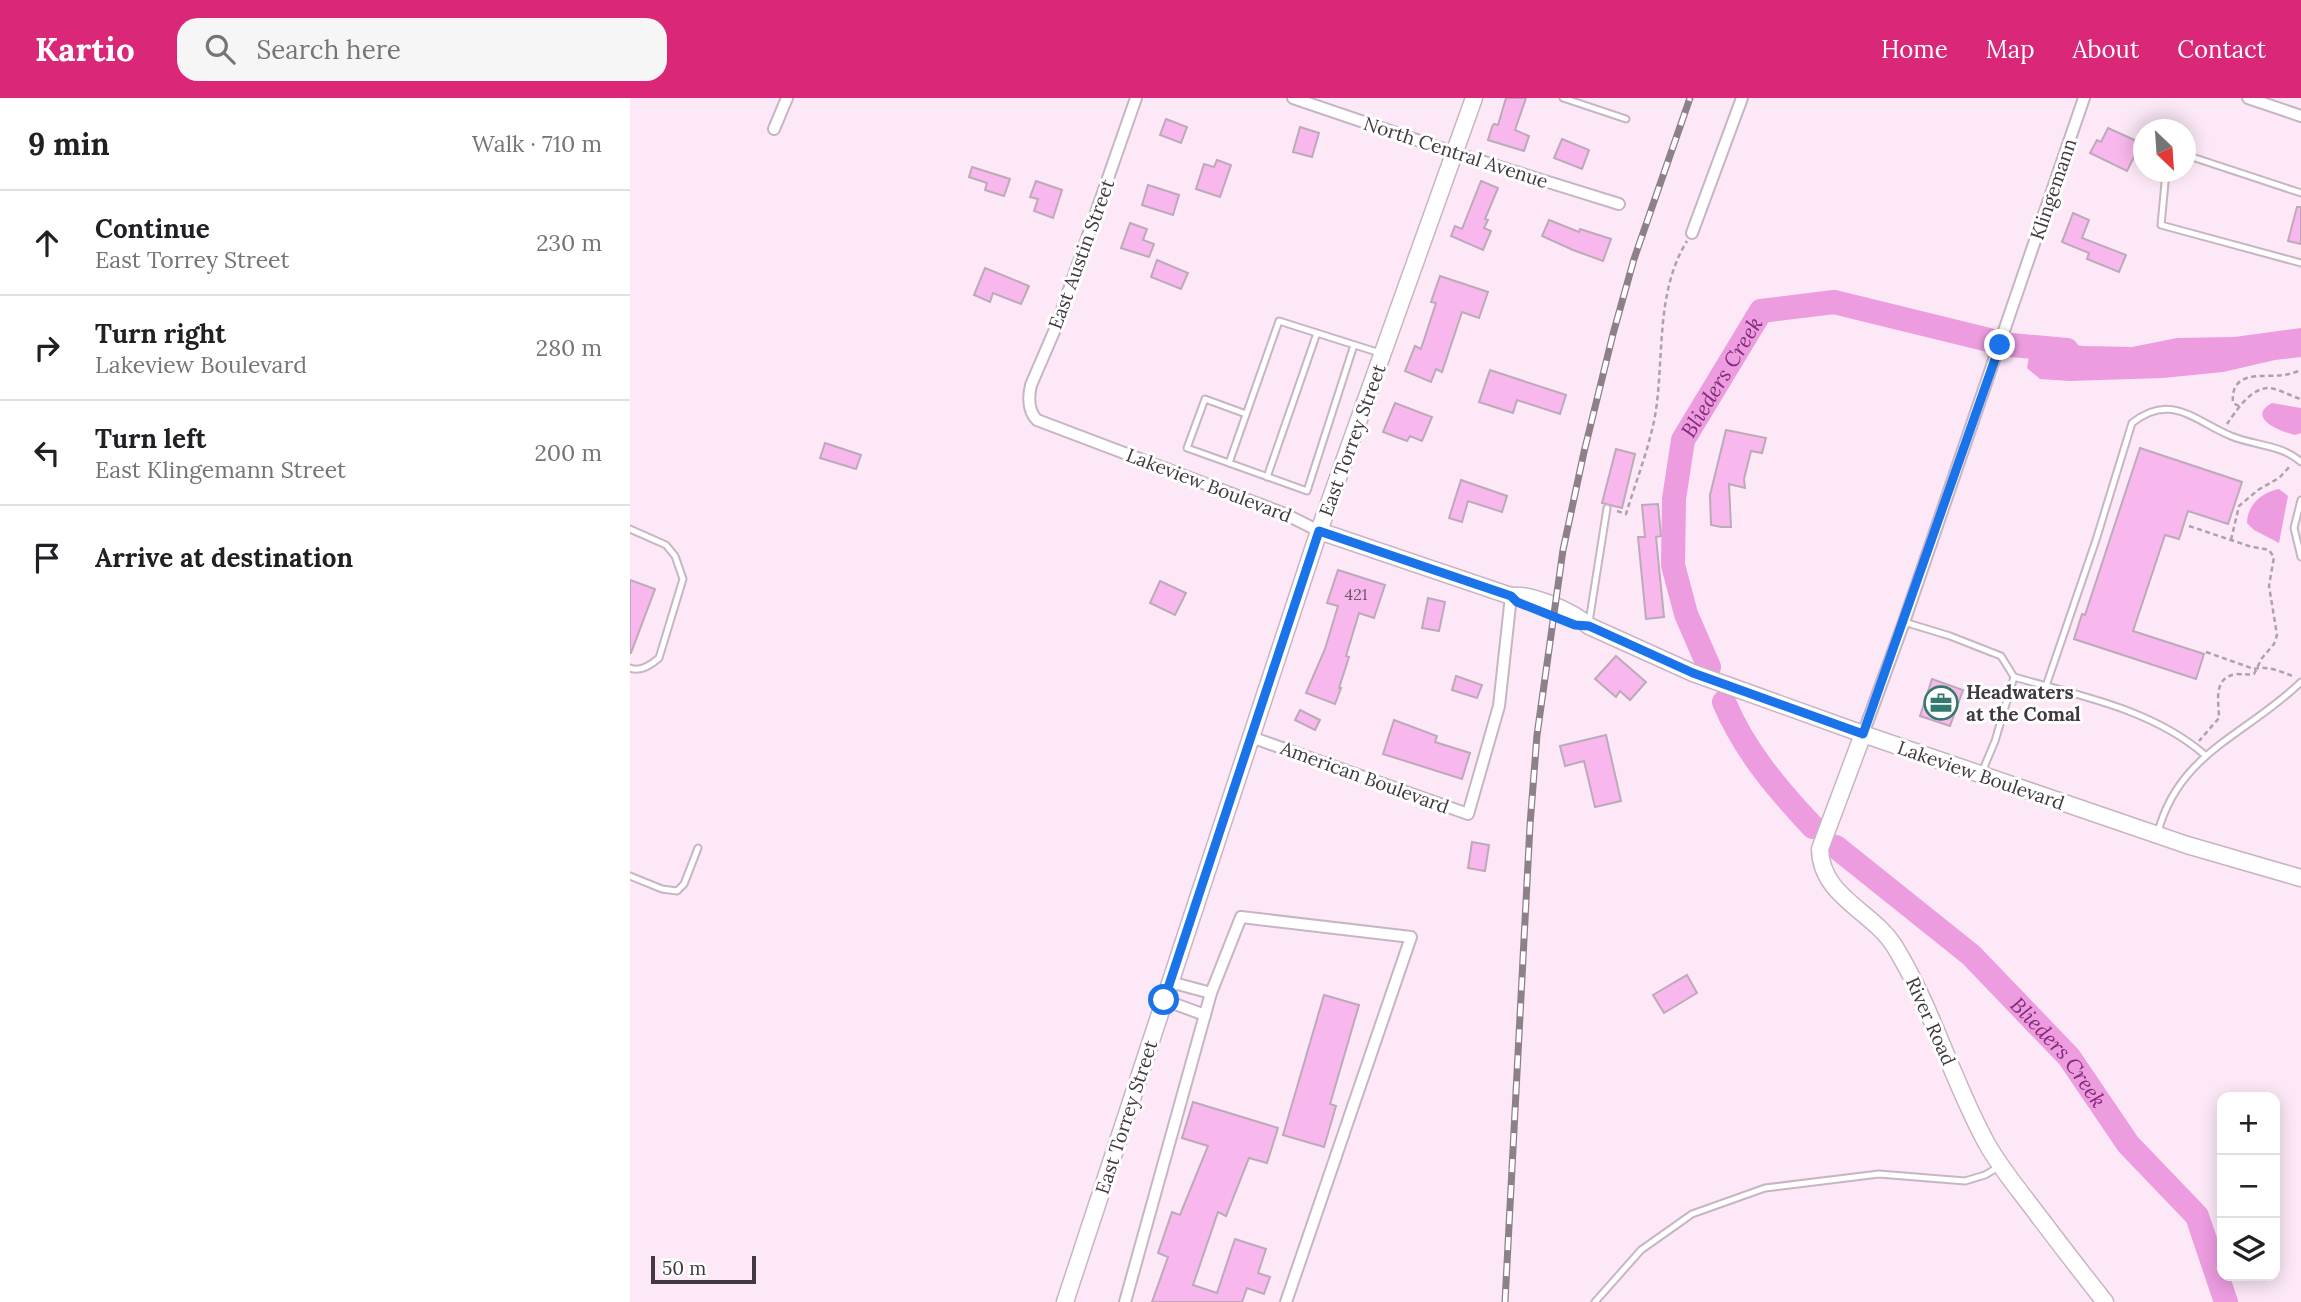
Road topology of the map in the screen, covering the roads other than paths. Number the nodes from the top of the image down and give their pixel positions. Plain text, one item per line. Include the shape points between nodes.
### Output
1 (787, 98) edge
2 (1136, 98) edge
3 (1293, 98) edge
4 (1474, 98) edge
5 (1563, 98) edge
6 (1742, 98) edge
7 (2084, 98) edge
8 (2248, 98) edge
9 (2301, 116) edge
10 (1626, 119) dead end
11 (774, 129) dead end
12 (1455, 153) junction
13 (2196, 158) edge
14 (2165, 182) edge
15 (2301, 194) edge
16 (1619, 204) dead end
17 (1692, 233) road end
18 (2301, 263) edge
19 (1317, 333) junction
20 (1354, 345) junction
21 (1383, 354) junction
22 (1031, 410) joint
23 (1246, 414) junction
24 (2299, 460) edge
25 (1229, 463) junction
26 (1267, 477) junction
27 (2301, 500) edge
28 (1607, 508) road end
29 (630, 530) edge
30 (1319, 531) junction
31 (2301, 556) edge
32 (1511, 596) junction
33 (1904, 622) junction
34 (1589, 626) junction
35 (630, 668) edge
36 (2014, 677) junction
37 (2301, 681) edge
38 (2046, 686) junction
39 (1863, 734) junction
40 (1251, 737) junction
41 (2205, 755) junction
42 (1981, 775) junction
43 (2158, 835) junction
44 (698, 848) dead end
45 (630, 876) edge
46 (2301, 878) edge
47 (1170, 982) junction
48 (1211, 993) junction
49 (1164, 1000) junction
50 (1205, 1014) junction
51 (2001, 1166) junction
52 (1065, 1302) edge
53 (1125, 1302) edge
54 (1286, 1302) edge
55 (1595, 1302) edge
56 (2105, 1302) edge

1 - 11 street
2 - 22 street, East Austin Street via 1056,327 1031,385
3 - 12 street, North Central Avenue
4 - 12 street, East Torrey Street
5 - 10 lane
6 - 17 street
7 - 33 street, Klingemann
8 - 9 street
12 - 16 street, North Central Avenue
12 - 21 street, East Torrey Street
13 - 15 lane
14 - 18 lane via 2161,225
19 - 20 lane
19 - 23 lane via 1279,321
19 - 26 lane
20 - 21 lane
20 - 26 lane via 1307,491
21 - 30 street, East Torrey Street
22 - 30 street, Lakeview Boulevard via 1037,421
23 - 25 lane
23 - 25 lane via 1205,399 1187,448
24 - 38 lane via 2276,448 2231,436 2194,415 2167,410 2142,415 2132,424
25 - 26 lane
27 - 31 lane via 2294,528
28 - 34 lane
29 - 35 lane via 666,545 683,579 659,658 644,668
30 - 32 street, Lakeview Boulevard
30 - 40 street, East Torrey Street
32 - 34 street, Lakeview Boulevard via 1520,594 1555,606 1579,616
32 - 40 street, American Boulevard via 1499,706 1468,814
33 - 36 lane via 2001,656
33 - 39 street, Klingemann
34 - 39 street, Lakeview Boulevard via 1693,673
36 - 38 lane
36 - 42 lane
37 - 41 lane
38 - 41 lane via 2145,716
39 - 42 street, Lakeview Boulevard
39 - 51 street, River Road via 1820,849 1821,864 1836,890 1893,943
40 - 47 street, East Torrey Street
41 - 43 lane via 2179,785
42 - 43 street, Lakeview Boulevard
43 - 46 street, Lakeview Boulevard
44 - 45 lane via 677,891
47 - 48 street
47 - 49 street, East Torrey Street
48 - 50 street
48 - 54 street via 1241,917 1410,937
49 - 50 street
49 - 52 street, East Torrey Street
50 - 53 street
51 - 55 lane via 1965,1181 1879,1174 1765,1188 1692,1214 1640,1250
51 - 56 street, River Road

